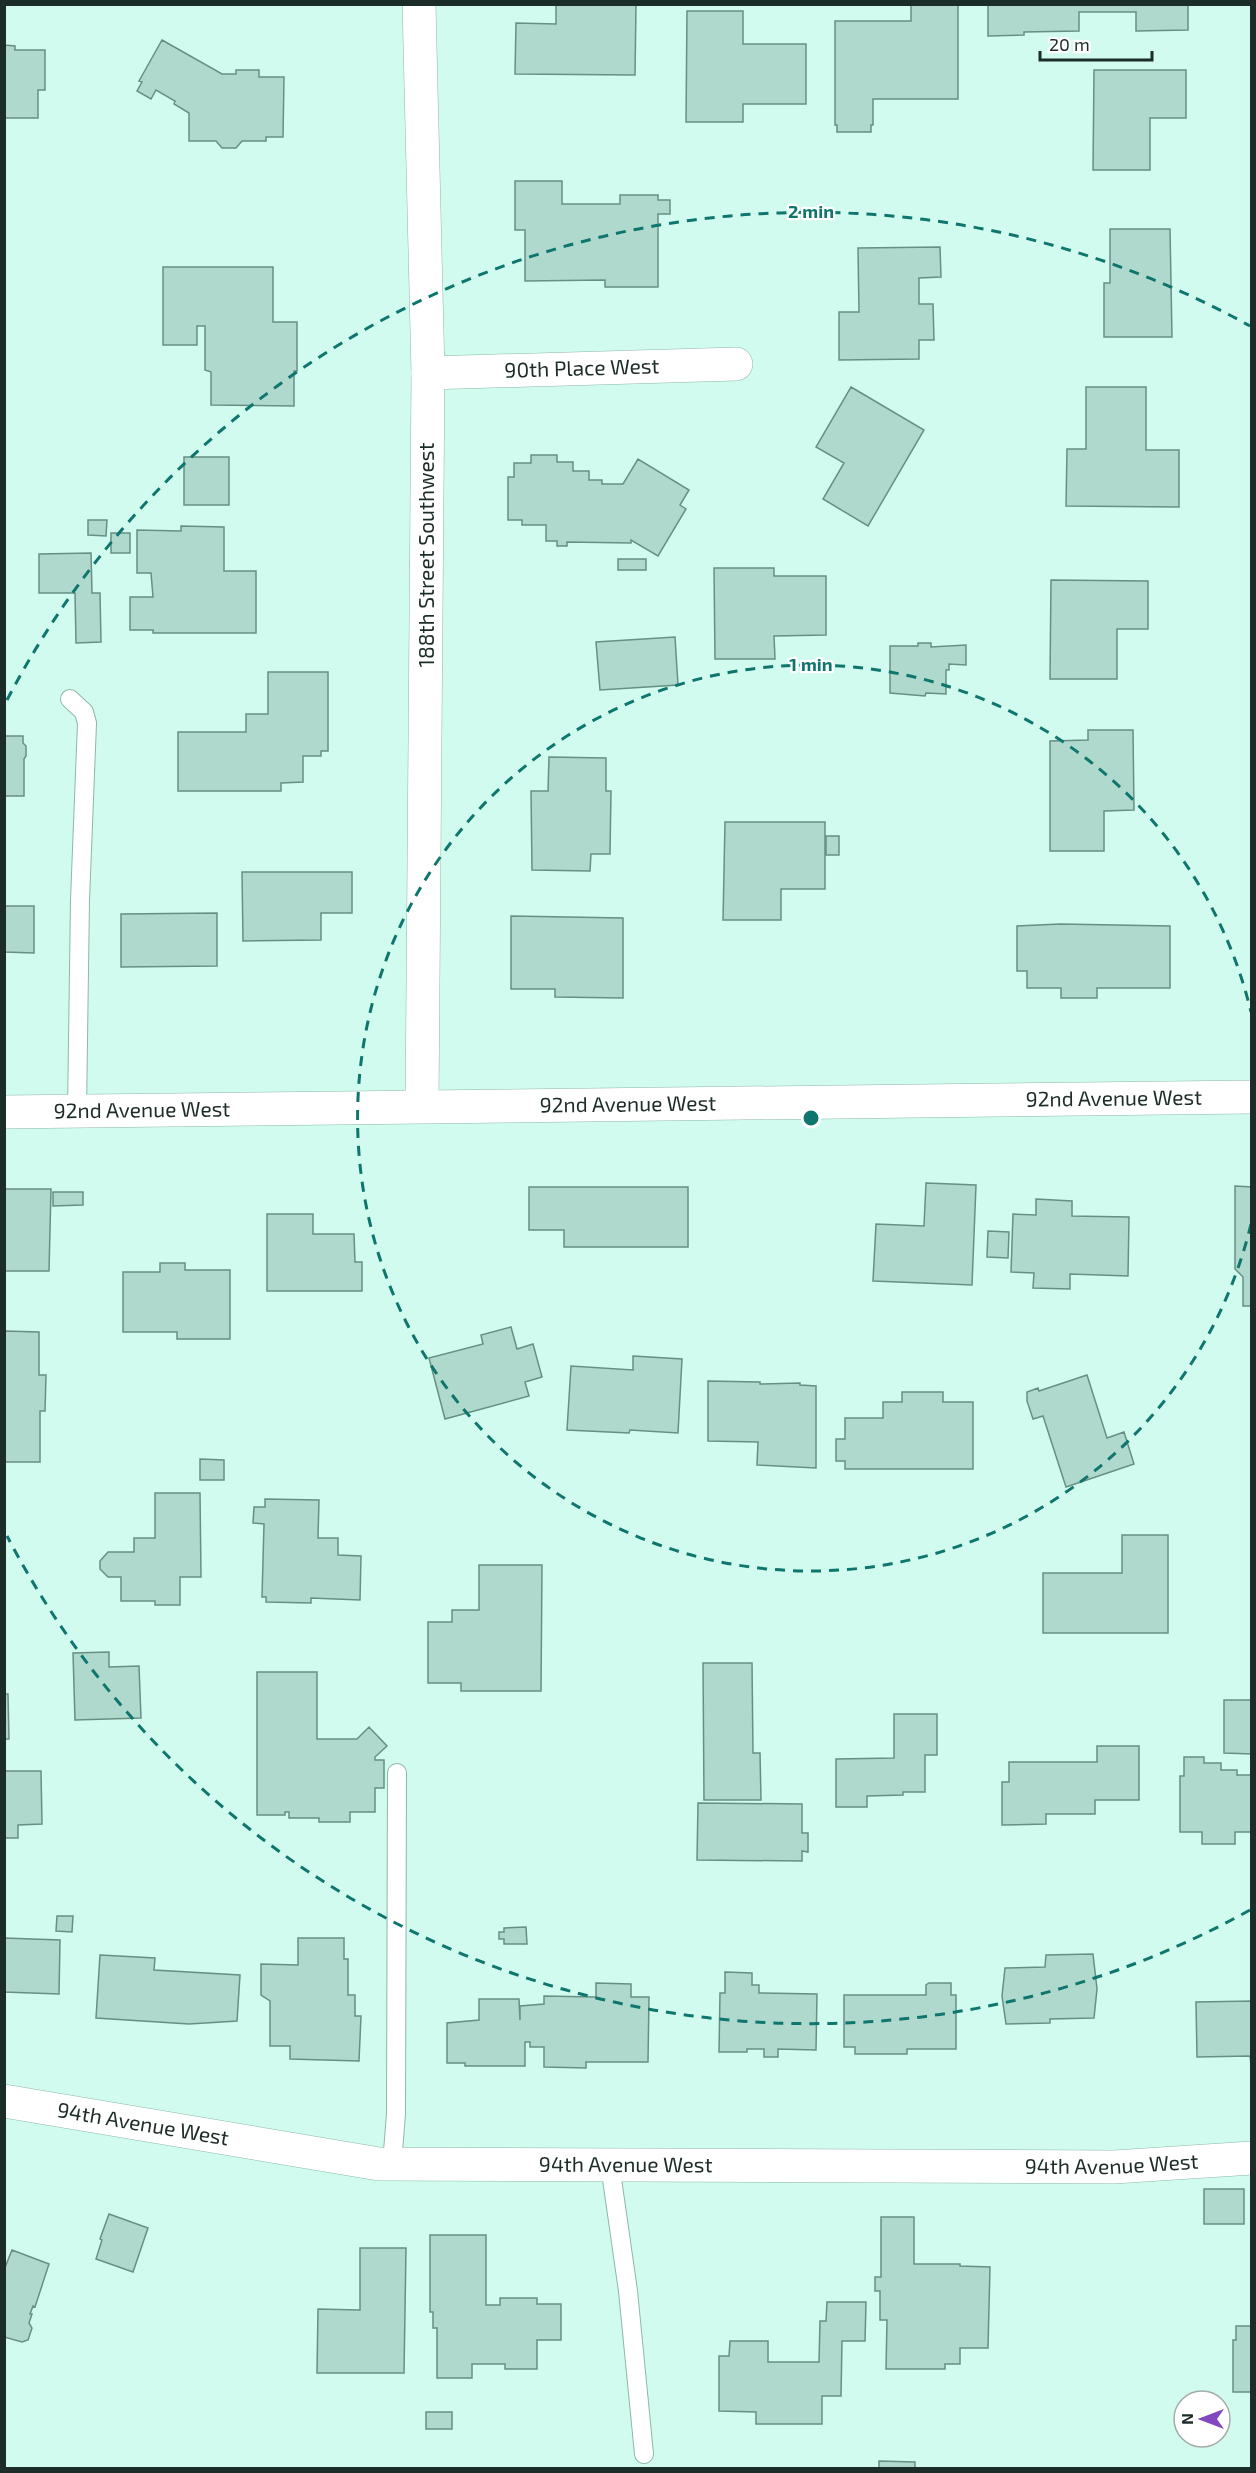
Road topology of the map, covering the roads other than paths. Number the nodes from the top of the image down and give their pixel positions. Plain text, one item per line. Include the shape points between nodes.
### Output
1 (418, 4) edge
2 (736, 364) dead end
3 (428, 373) junction
4 (70, 699) dead end
5 (1251, 1097) edge
6 (422, 1106) junction
7 (77, 1111) junction
8 (4, 1112) edge
9 (397, 1773) dead end
10 (4, 2101) edge
11 (1251, 2158) edge
12 (392, 2164) junction
13 (610, 2165) junction
14 (644, 2454) dead end

1 - 3 street, 188th Street Southwest
2 - 3 street, 90th Place West
3 - 6 street, 188th Street Southwest
4 - 7 lane via 84,712 87,723
5 - 6 street, 92nd Avenue West
6 - 7 street, 92nd Avenue West
7 - 8 street, 92nd Avenue West
9 - 12 lane via 396,2102
10 - 12 street, 94th Avenue West
11 - 13 street, 94th Avenue West via 1114,2167
12 - 13 street, 94th Avenue West
13 - 14 lane via 628,2291

